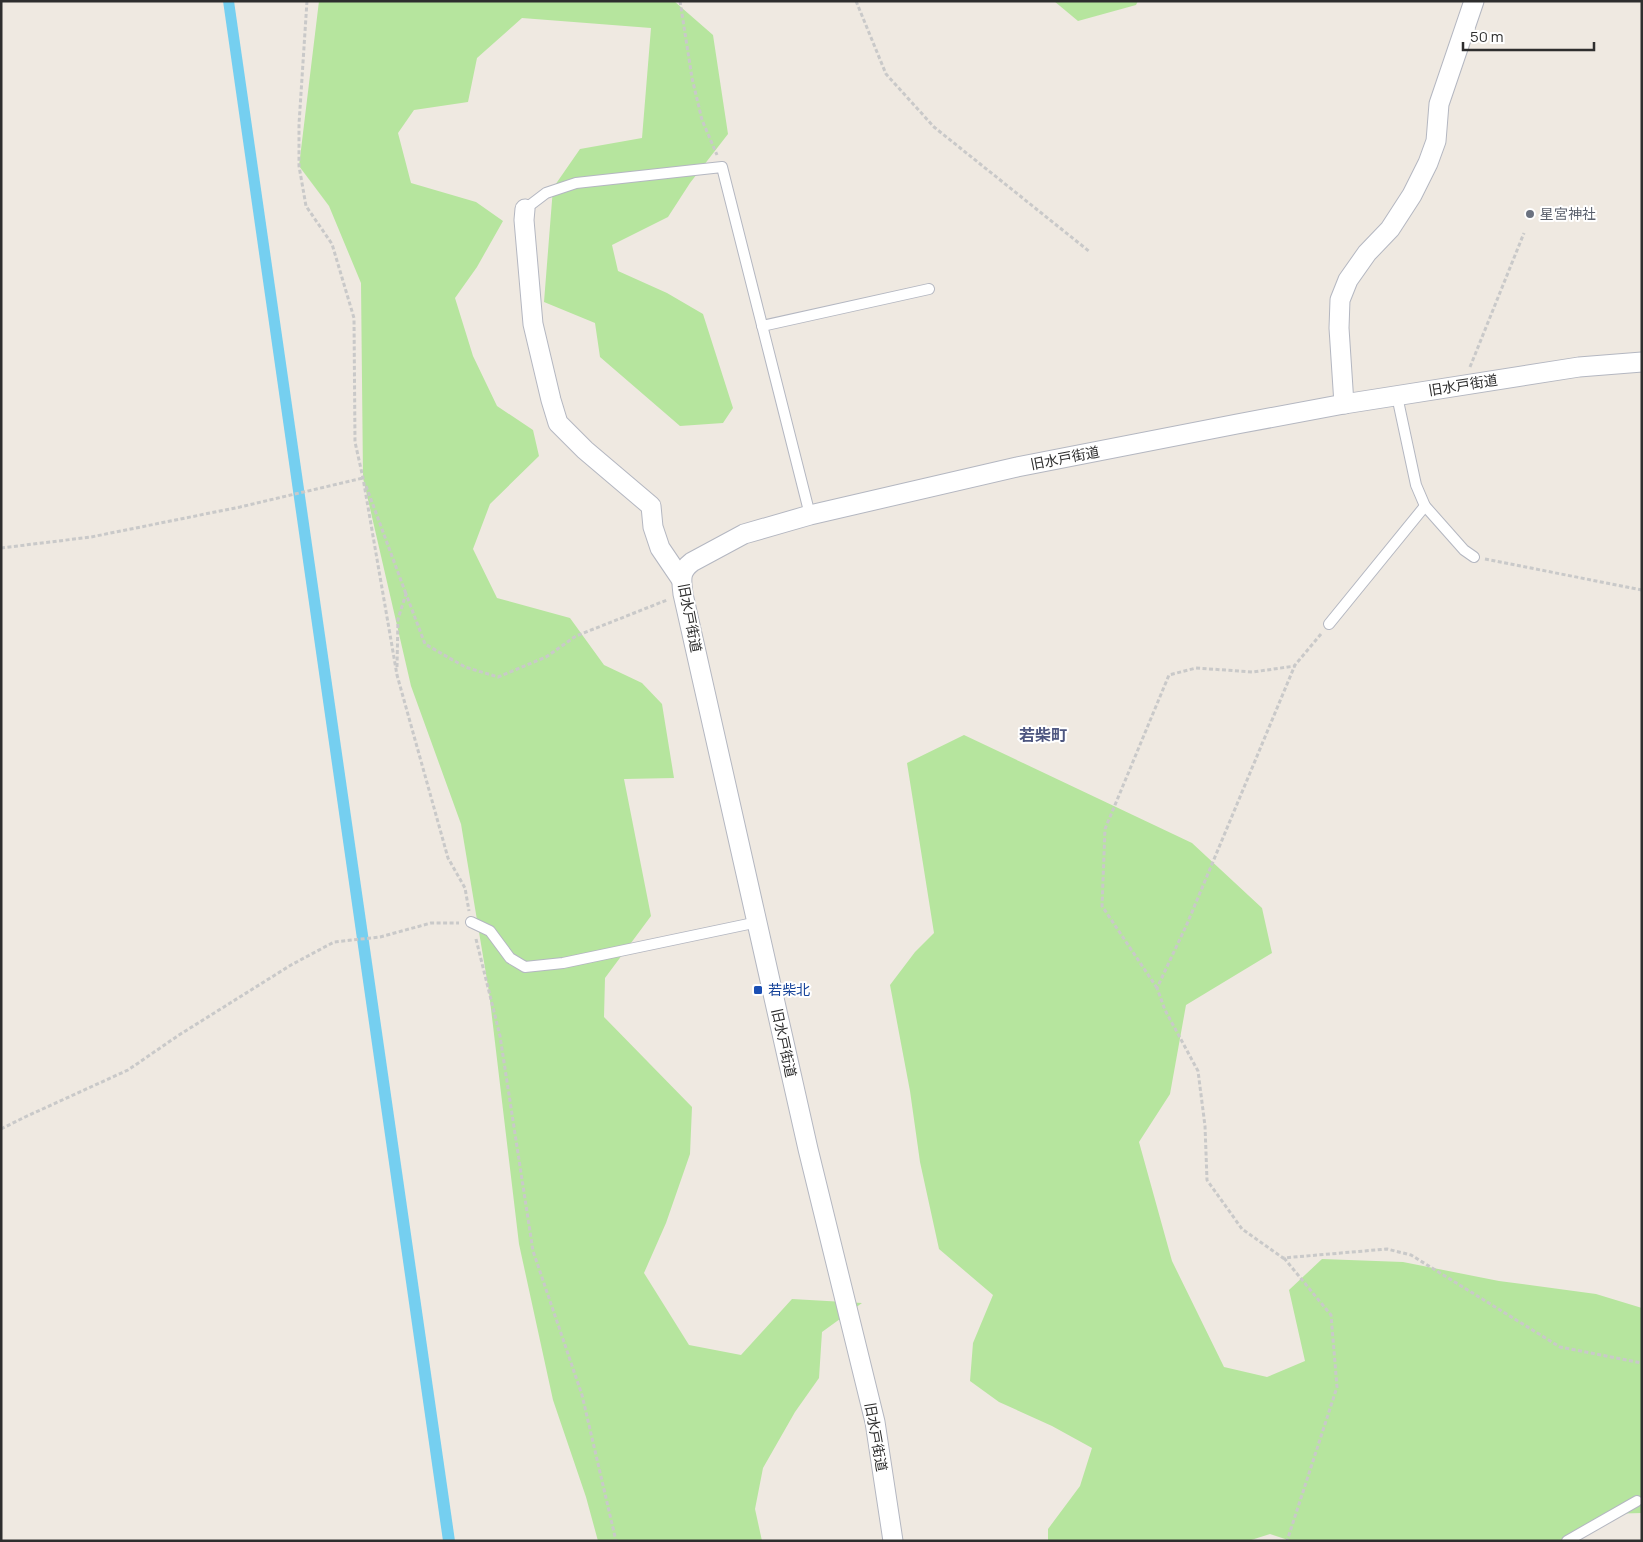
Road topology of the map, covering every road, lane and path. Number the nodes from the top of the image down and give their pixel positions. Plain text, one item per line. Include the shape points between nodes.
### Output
1 (307, 1) edge
2 (680, 1) edge
3 (856, 1) edge
4 (1474, 1) edge
5 (722, 167) junction
6 (525, 209) joint
7 (1524, 233) dead end
8 (1090, 252) dead end
9 (929, 289) dead end
10 (762, 326) junction
11 (1642, 362) edge
12 (1466, 385) junction
13 (1397, 396) junction
14 (1344, 404) junction
15 (363, 478) junction
16 (1425, 506) junction
17 (810, 515) junction
18 (1, 548) edge
19 (1474, 557) joint
20 (682, 586) junction
21 (1642, 590) edge
22 (406, 594) junction
23 (1329, 624) joint
24 (1295, 666) junction
25 (397, 675) junction
26 (472, 922) junction
27 (758, 922) junction
28 (1157, 988) junction
29 (1, 1129) edge
30 (1283, 1258) junction
31 (1642, 1363) edge
32 (1637, 1501) dead end
33 (616, 1541) edge
34 (893, 1541) edge
35 (1287, 1541) edge
36 (1567, 1541) edge

1 - 15 path via 299,166 306,206 332,244 354,318 355,442
2 - 5 path via 700,111
3 - 8 path via 886,74 934,128
4 - 14 street via 1439,104 1436,141 1428,163 1404,209 1362,260 1348,280 1340,300
5 - 6 lane via 576,183 546,193
5 - 10 lane
6 - 20 street via 533,324 558,423 651,506 660,548
7 - 12 path via 1471,362
9 - 10 lane
10 - 17 lane
11 - 12 street, 旧水戸街道 via 1579,367
12 - 13 street, 旧水戸街道
13 - 14 street, 旧水戸街道
13 - 16 lane via 1416,485
14 - 17 street, 旧水戸街道 via 1017,467
15 - 18 path via 91,538
15 - 22 path
15 - 25 path
16 - 19 lane
16 - 23 lane
17 - 20 street, 旧水戸街道 via 744,534 692,562 686,567
19 - 21 path
20 - 22 path via 576,636 546,657 498,677 464,667 425,644
20 - 27 street, 旧水戸街道
22 - 25 path via 398,619
23 - 24 path
24 - 28 path
24 - 28 path via 1253,672 1196,668 1169,675 1105,829 1102,906
25 - 26 path via 448,858 465,888
26 - 27 lane via 490,930 510,958 525,967 564,963
26 - 29 path via 431,923 375,938 334,942 291,964 128,1070
26 - 33 path via 500,1036 533,1251 582,1395
27 - 34 street, 旧水戸街道 via 808,1149 875,1422
28 - 30 path via 1165,1010 1198,1071 1207,1180 1242,1229
30 - 31 path via 1387,1249 1411,1255 1560,1347
30 - 35 path via 1331,1315 1337,1387
32 - 36 lane

